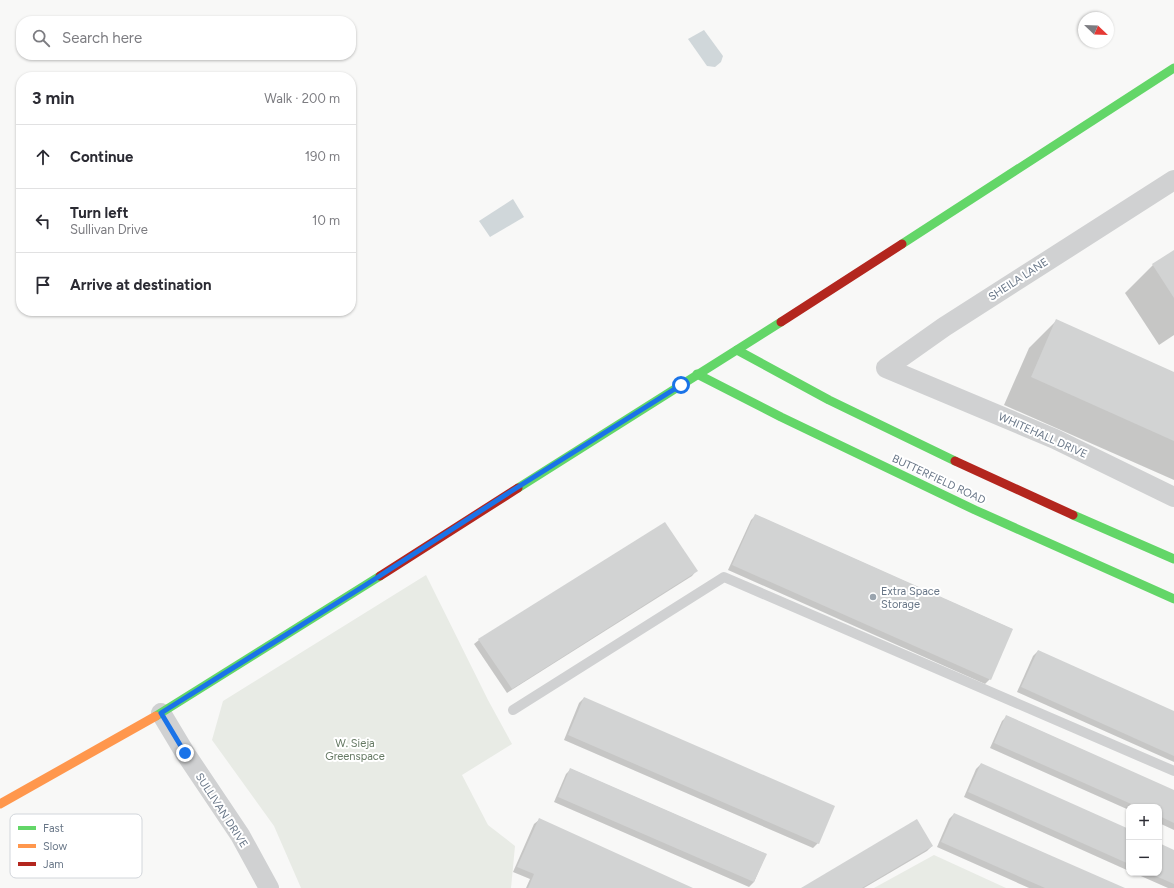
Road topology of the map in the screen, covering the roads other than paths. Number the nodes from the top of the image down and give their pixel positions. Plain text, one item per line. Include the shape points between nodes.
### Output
1 (1174, 68) edge
2 (1174, 180) edge
3 (737, 350) junction
4 (697, 374) junction
5 (910, 377) joint
6 (1174, 497) edge
7 (1174, 559) edge
8 (1174, 599) edge
9 (513, 710) dead end
10 (161, 713) junction
11 (1174, 771) edge
12 (0, 804) edge
13 (269, 888) edge

1 - 3 main road
2 - 5 street, SHEILA LANE via 944,327 886,368
3 - 4 main road
3 - 7 main road, BUTTERFIELD ROAD via 829,400 935,452
4 - 8 main road, BUTTERFIELD ROAD via 975,510
4 - 10 main road
5 - 6 street, WHITEHALL DRIVE via 1055,439
9 - 11 lane via 724,577
10 - 12 main road
10 - 13 street, SULLIVAN DRIVE via 240,835

